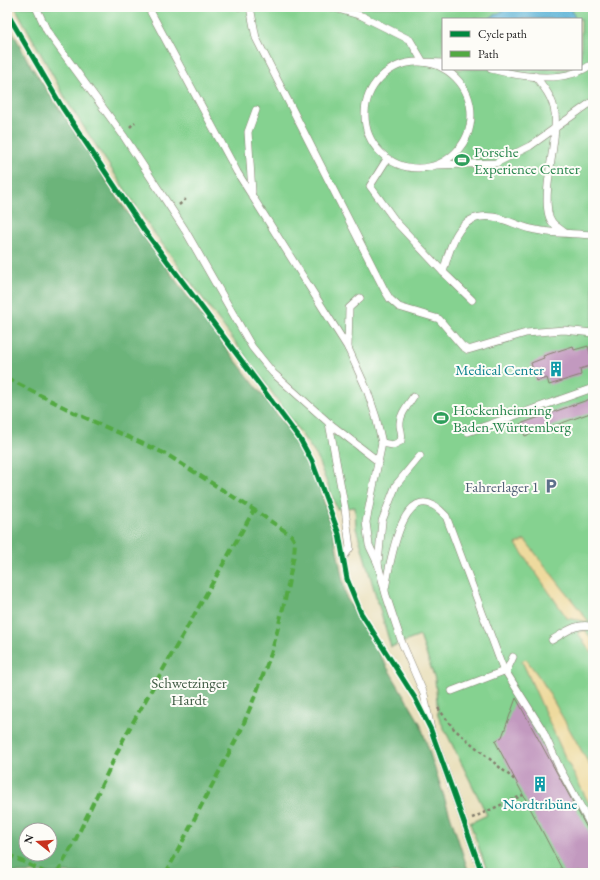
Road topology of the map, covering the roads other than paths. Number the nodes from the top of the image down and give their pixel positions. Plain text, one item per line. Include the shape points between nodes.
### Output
1 (36, 7) edge
2 (148, 7) edge
3 (240, 7) edge
4 (264, 7) edge
5 (331, 7) edge
6 (250, 8) edge
7 (423, 62) junction
8 (593, 62) edge
9 (442, 63) edge
10 (442, 68) edge
11 (445, 70) edge
12 (496, 70) edge
13 (535, 76) junction
14 (593, 101) edge
15 (256, 110) dead end
16 (556, 129) junction
17 (387, 159) junction
18 (438, 165) junction
19 (252, 195) junction
20 (564, 232) junction
21 (593, 235) edge
22 (443, 272) junction
23 (360, 298) dead end
24 (472, 300) dead end
25 (593, 333) edge
26 (348, 348) junction
27 (593, 388) edge
28 (413, 397) dead end
29 (329, 424) junction
30 (468, 432) dead end
31 (382, 443) junction
32 (420, 456) dead end
33 (378, 462) junction
34 (343, 558) dead end
35 (378, 564) junction
36 (385, 591) junction
37 (593, 627) edge
38 (552, 640) dead end
39 (513, 657) dead end
40 (505, 671) junction
41 (452, 691) dead end
42 (593, 829) edge
43 (482, 873) edge

1 - 29 lane via 47,31 122,133 185,230 252,347 273,373
2 - 19 lane
3 - 6 lane
4 - 6 lane
5 - 7 lane via 362,16 410,40
6 - 25 lane via 256,38 385,291 395,304 439,319 468,350 526,333 564,330
7 - 9 lane
7 - 10 lane
7 - 17 lane via 406,64 390,70 376,82 368,97 364,114 367,131 374,147
8 - 13 lane via 584,70 569,75
11 - 18 lane via 454,76 465,90 470,107 470,125 464,142 453,155
12 - 13 lane
13 - 16 lane via 552,99
14 - 16 lane
15 - 19 lane via 248,132
16 - 18 lane via 496,163
16 - 20 lane via 547,200 551,222
17 - 18 lane via 403,167 421,168
17 - 22 lane via 370,186 397,223
19 - 26 lane
20 - 21 lane
20 - 22 lane via 532,229 492,217 479,217 461,226
22 - 24 lane
23 - 26 lane via 349,308
26 - 31 lane via 367,390
27 - 30 lane
28 - 31 lane via 403,414 400,426 403,434 401,441 393,445
29 - 33 lane
29 - 34 lane via 350,548
31 - 33 lane
32 - 35 lane via 396,485 384,514
33 - 35 lane via 366,522 369,546
35 - 36 lane
36 - 40 lane via 392,551 400,525 410,509 421,504 432,504 439,508 446,516
36 - 43 lane via 402,643 424,694 431,730
37 - 38 lane via 578,626
39 - 40 lane
40 - 41 lane
40 - 42 lane via 542,729 560,769

